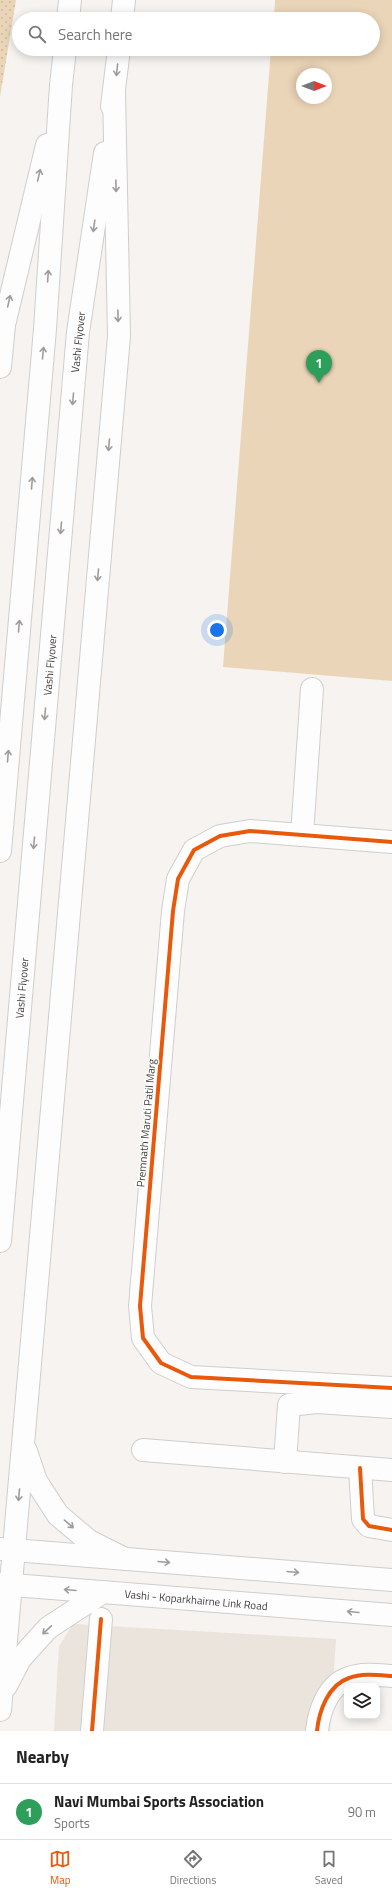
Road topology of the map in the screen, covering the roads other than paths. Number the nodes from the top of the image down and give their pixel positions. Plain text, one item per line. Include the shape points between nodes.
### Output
1 (70, 0) edge
2 (124, 0) edge
3 (69, 12) edge
4 (123, 12) edge
5 (64, 56) edge
6 (118, 56) edge
7 (61, 85) junction
8 (114, 91) junction
9 (0, 367) edge
10 (312, 689) dead end
11 (302, 835) junction
12 (392, 842) edge
13 (0, 850) edge
14 (0, 1241) edge
15 (392, 1388) edge
16 (392, 1407) edge
17 (23, 1442) junction
18 (143, 1450) dead end
19 (285, 1462) junction
20 (360, 1468) junction
21 (392, 1470) edge
22 (392, 1530) edge
23 (7, 1549) edge
24 (125, 1558) junction
25 (392, 1580) edge
26 (5, 1585) edge
27 (103, 1592) junction
28 (392, 1615) edge
29 (101, 1619) dead end
30 (392, 1676) edge
31 (1, 1703) edge
32 (92, 1731) edge
33 (317, 1731) edge

1 - 3 main road
2 - 4 main road
5 - 7 main road
6 -> 8 main road
9 -> 7 main road via 4,325
13 -> 7 main road via 45,329
8 -> 14 main road, Vashi Flyover via 78,332
8 -> 17 main road via 119,336
10 - 11 main road
11 - 12 main road, Premnath Maruti Patil Marg
11 - 15 main road, Premnath Maruti Patil Marg via 250,831 220,836 194,850 178,879 173,912 140,1306 143,1338 161,1363 191,1377
16 - 19 main road via 317,1402 289,1405
17 -> 23 main road
17 -> 24 main road via 36,1481 58,1515 89,1541
18 - 19 main road
19 - 20 main road
20 - 21 main road
20 - 22 main road via 363,1519 369,1526
23 - 24 main road
23 - 26 main road
24 -> 25 main road
27 -> 26 main road, Vashi - Koparkhairne Link Road
26 - 31 main road
28 -> 27 main road, Vashi - Koparkhairne Link Road
27 -> 31 main road via 48,1628 20,1659
29 - 32 main road
30 - 33 main road via 372,1674 349,1678 333,1688 324,1705

